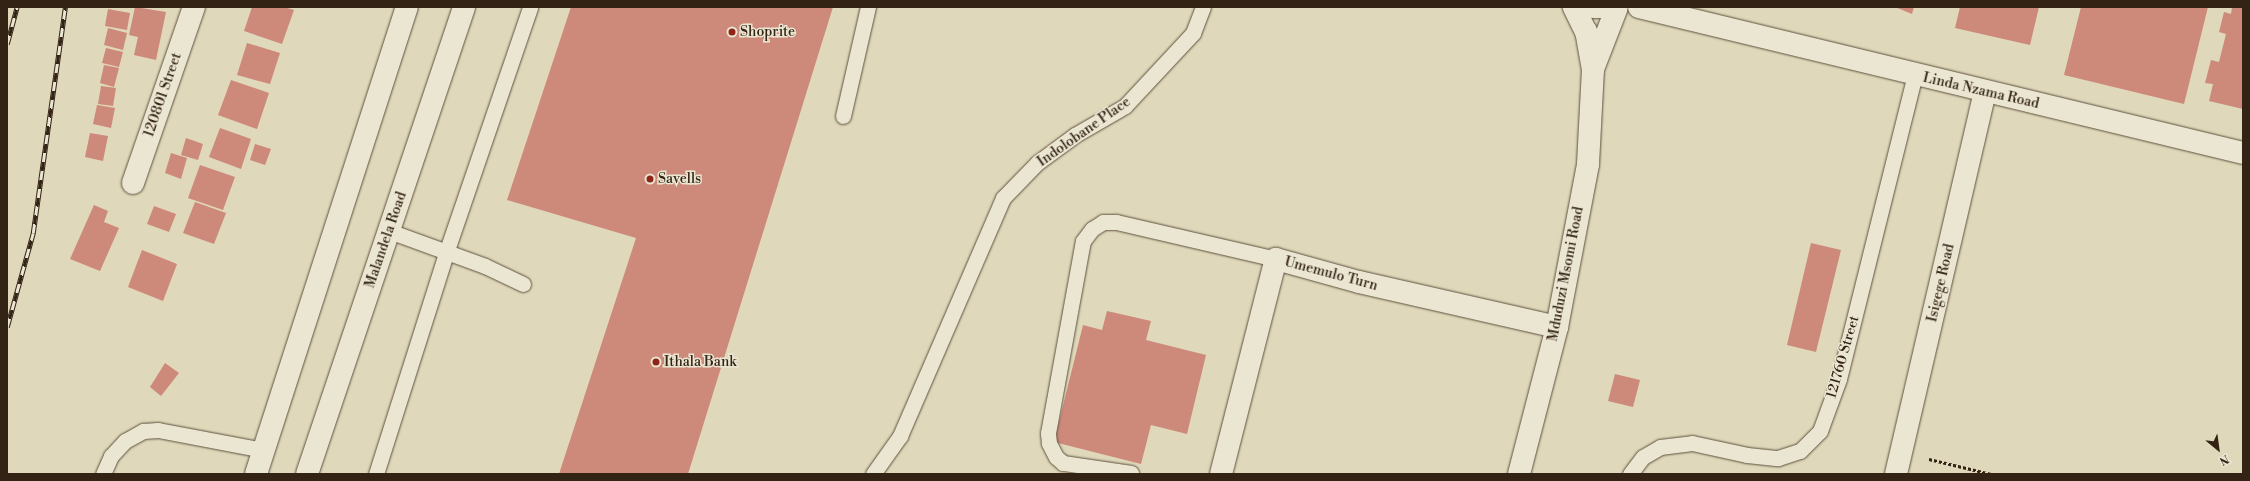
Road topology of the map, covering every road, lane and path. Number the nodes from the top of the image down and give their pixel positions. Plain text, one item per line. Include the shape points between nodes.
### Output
1 (194, 7) edge
2 (407, 7) edge
3 (464, 7) edge
4 (530, 7) edge
5 (868, 7) edge
6 (1203, 7) edge
7 (1574, 7) edge
8 (1592, 7) edge
9 (1612, 7) edge
10 (1617, 7) edge
11 (1639, 7) edge
12 (1697, 7) edge
13 (1718, 28) junction
14 (1593, 70) junction
15 (1915, 75) junction
16 (1985, 92) junction
17 (843, 116) dead end
18 (2243, 154) edge
19 (133, 183) dead end
20 (389, 231) junction
21 (446, 252) junction
22 (1276, 259) junction
23 (523, 284) dead end
24 (1557, 327) junction
25 (264, 450) junction
26 (1901, 451) junction
27 (1130, 473) edge
28 (103, 474) edge
29 (256, 474) edge
30 (307, 474) edge
31 (376, 474) edge
32 (873, 474) edge
33 (1221, 474) edge
34 (1519, 474) edge
35 (1630, 474) edge
36 (1896, 474) edge
37 (1991, 474) edge

1 - 19 street, 120801 Street
2 - 25 street
3 - 20 street, Malandela Road
4 - 21 lane
5 - 17 lane
6 - 32 lane, Indolobane Place via 1193,32 1125,106 1075,135 1037,163 1003,198 900,436
7 - 14 street, Mduduzi Msomi Road via 1586,32
8 - 9 street
10 - 14 street, Mduduzi Msomi Road
11 - 13 street, Linda Nzama Road
12 - 13 street
13 - 15 street, Linda Nzama Road
14 - 24 street, Mduduzi Msomi Road via 1588,164
15 - 16 street, Linda Nzama Road
15 - 35 lane, 121760 Street via 1839,379 1820,431 1800,451 1778,458 1676,443 1660,447 1643,457
16 - 18 street, Linda Nzama Road
16 - 26 street, Isigege Road
20 - 21 lane
20 - 30 street, Malandela Road
21 - 23 lane via 485,266
21 - 31 lane
22 - 24 street, Umemulo Turn via 1359,282
22 - 27 lane via 1116,222 1103,222 1092,229 1083,241 1048,433 1050,443 1056,457 1063,463
22 - 33 street, Umemulo Turn
24 - 34 street, Mduduzi Msomi Road
25 - 28 lane via 158,430 143,432 120,446
25 - 29 street
26 - 36 street, Isigege Road
26 - 37 path

